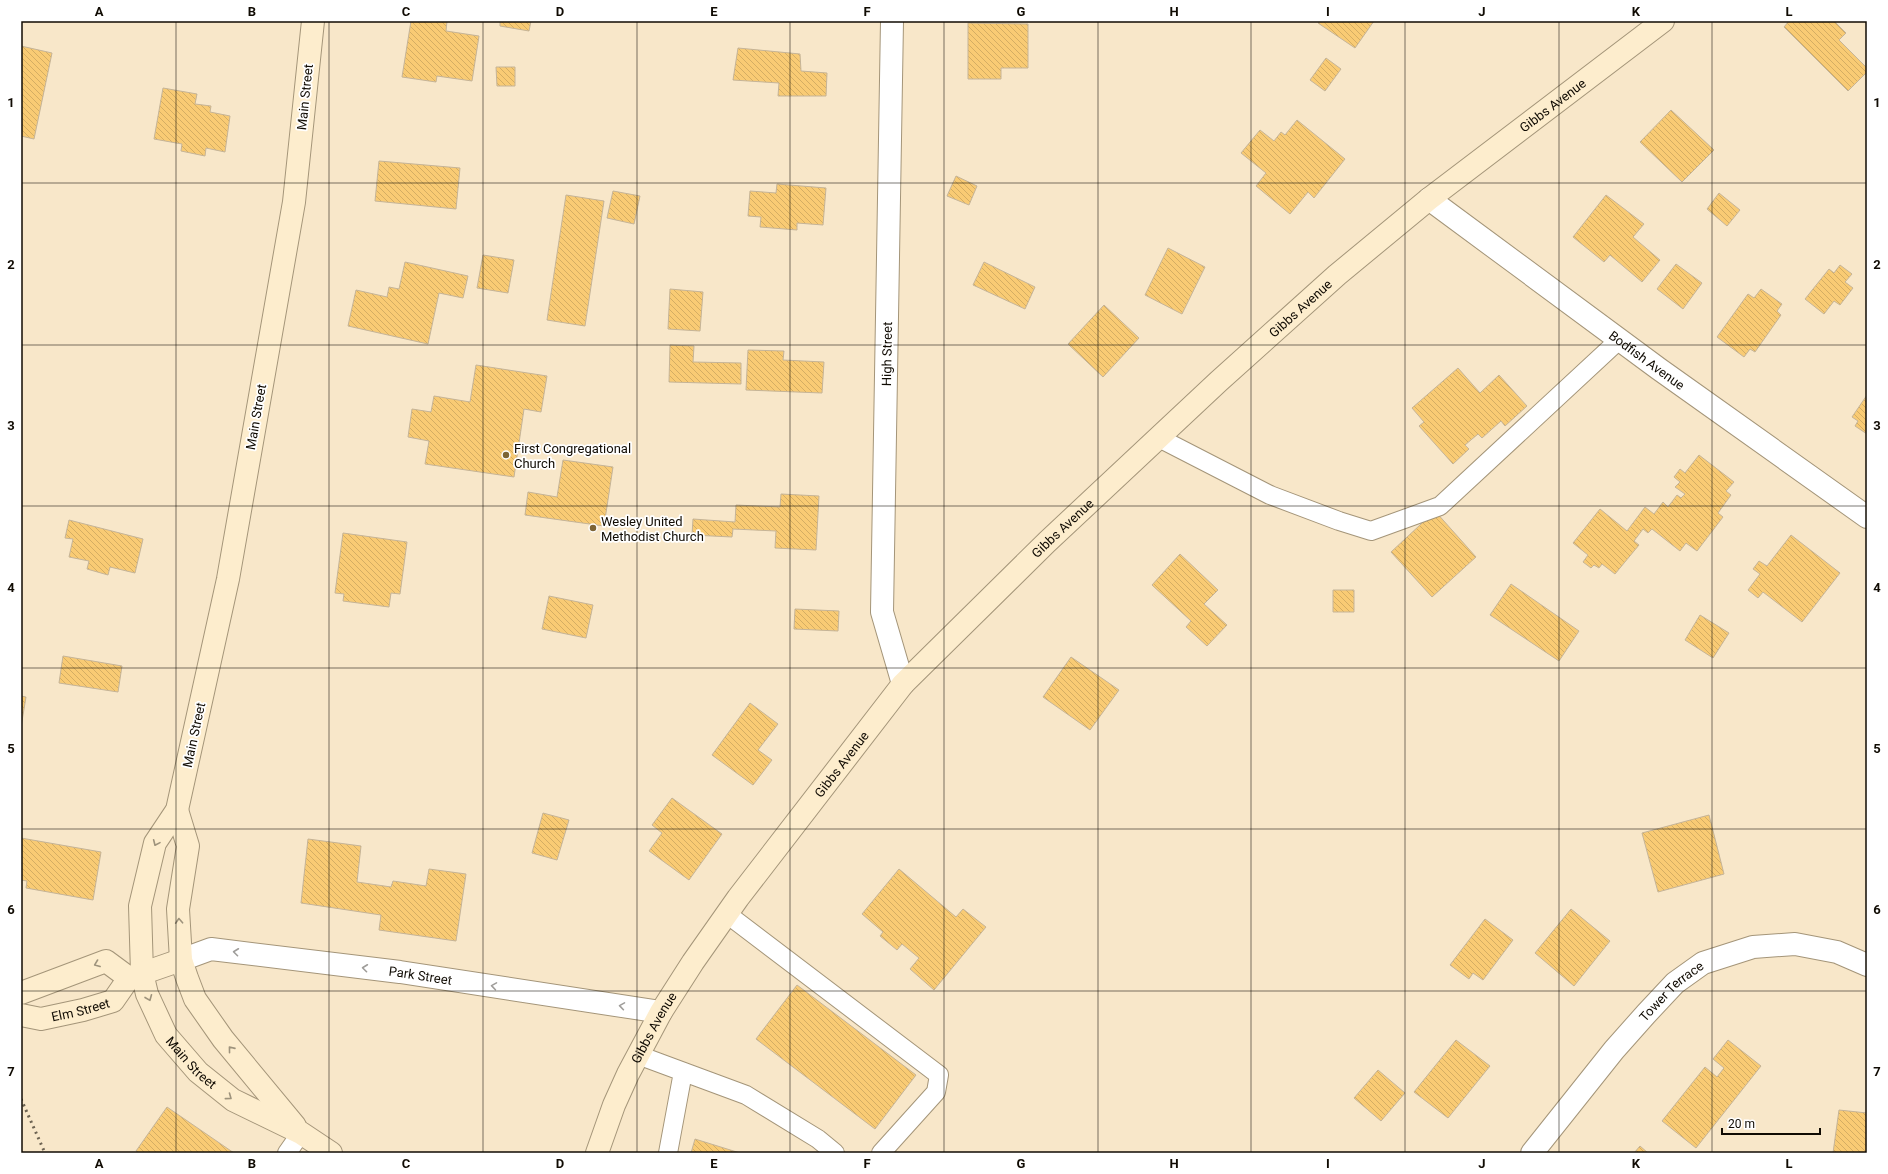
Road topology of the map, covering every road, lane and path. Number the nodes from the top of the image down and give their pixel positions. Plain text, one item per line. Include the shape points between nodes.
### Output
1 (314, 21) edge
2 (892, 21) edge
3 (1663, 21) edge
4 (1429, 199) junction
5 (1619, 340) junction
6 (1159, 438) junction
7 (1867, 517) edge
8 (903, 684) junction
9 (177, 810) junction
10 (727, 914) junction
11 (181, 960) junction
12 (1867, 965) edge
13 (136, 976) junction
14 (21, 993) edge
15 (661, 1012) junction
16 (21, 1015) edge
17 (638, 1055) junction
18 (683, 1072) junction
19 (301, 1133) junction
20 (287, 1153) edge
21 (331, 1153) edge
22 (597, 1153) edge
23 (668, 1153) edge
24 (835, 1153) edge
25 (881, 1153) edge
26 (1532, 1153) edge

1 - 9 main road, Main Street via 292,214 228,578
2 - 8 street, High Street via 882,612
3 - 4 main road, Gibbs Avenue
4 - 5 street, Bodfish Avenue
4 - 6 main road, Gibbs Avenue via 1337,276
5 - 6 lane via 1440,506 1371,531 1270,495
5 - 7 street, Bodfish Avenue
6 - 8 main road, Gibbs Avenue via 1036,553
8 - 10 main road, Gibbs Avenue
11 -> 9 main road, Main Street via 178,909 188,846
9 -> 13 main road, Main Street via 155,843 140,906
10 - 15 main road, Gibbs Avenue
10 - 25 lane via 939,1075 936,1092
11 - 13 main road
15 -> 11 street, Park Street via 400,972 211,949
19 -> 11 main road, Main Street via 237,1057 195,1000
12 - 26 street, Tower Terrace via 1837,952 1795,944 1753,947 1703,963 1675,983 1646,1014
13 -> 14 main road via 106,961
13 - 16 main road, Elm Street via 113,1001 41,1019
13 -> 19 main road, Main Street via 166,1035 198,1072 233,1100
15 - 17 main road, Gibbs Avenue
17 - 18 lane
17 - 22 main road, Gibbs Avenue via 614,1105
18 - 23 lane
18 - 24 lane via 746,1095 818,1139
19 - 20 lane
19 - 21 main road, Main Street

